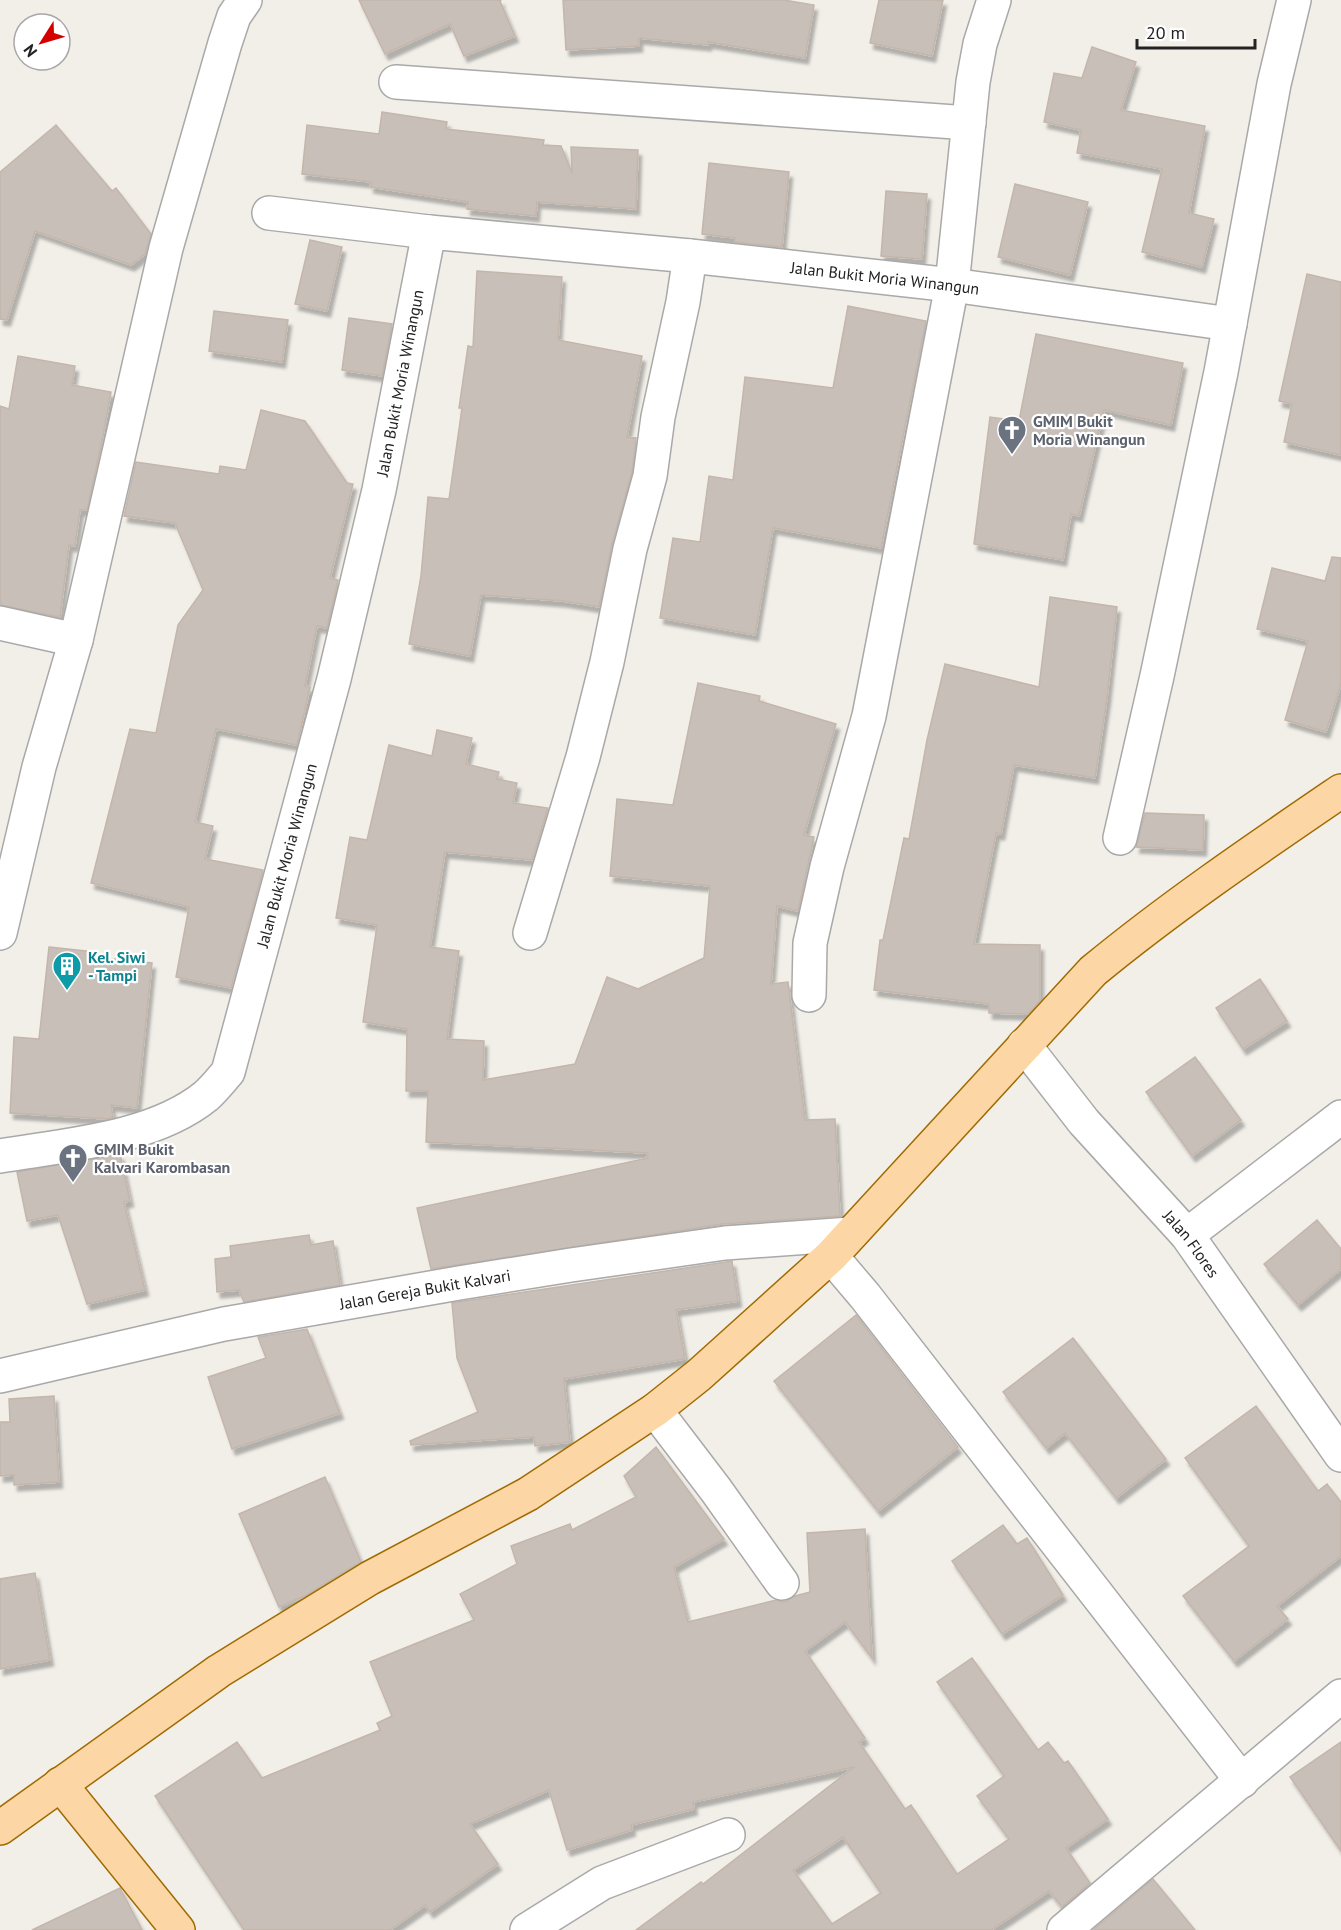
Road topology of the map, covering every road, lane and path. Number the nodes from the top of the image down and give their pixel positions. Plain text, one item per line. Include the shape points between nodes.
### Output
1 (245, 0) edge
2 (994, 0) edge
3 (1294, 0) edge
4 (396, 82) dead end
5 (969, 123) junction
6 (268, 213) dead end
7 (429, 232) junction
8 (690, 256) junction
9 (952, 285) junction
10 (1230, 324) junction
11 (0, 623) edge
12 (76, 640) junction
13 (1341, 791) edge
14 (1120, 838) dead end
15 (0, 933) edge
16 (530, 933) dead end
17 (809, 995) dead end
18 (1024, 1045) junction
19 (1341, 1117) edge
20 (0, 1156) edge
21 (1187, 1235) junction
22 (841, 1245) junction
23 (1, 1375) edge
24 (655, 1410) junction
25 (1339, 1447) edge
26 (782, 1583) dead end
27 (1341, 1696) edge
28 (1242, 1781) junction
29 (60, 1784) junction
30 (0, 1828) edge
31 (728, 1835) dead end
32 (178, 1930) edge
33 (527, 1930) edge
34 (1064, 1930) edge

1 - 12 street via 234,16 225,43 166,248
2 - 5 street via 980,44
3 - 10 street via 1274,84
4 - 5 street
5 - 9 street
6 - 7 street
7 - 8 street, Jalan Bukit Moria Winangun
7 - 20 street, Jalan Bukit Moria Winangun via 379,490 334,679 228,1072 206,1096 140,1130
8 - 9 street, Jalan Bukit Moria Winangun
8 - 16 street via 657,417 650,476 630,549 607,662
9 - 10 street, Jalan Bukit Moria Winangun
9 - 17 street via 869,716 810,943
10 - 14 street
11 - 12 street
12 - 15 street via 39,767
13 - 18 main road via 1140,933 1093,971
18 - 21 street, Jalan Flores via 1084,1122
18 - 22 main road
19 - 21 street
21 - 25 street, Jalan Flores
22 - 23 street, Jalan Gereja Bukit Kalvari via 725,1243 503,1276 224,1324
22 - 24 main road via 699,1375
22 - 28 street via 865,1296
24 - 26 street
24 - 29 main road via 528,1494 370,1578 219,1671
27 - 28 street
28 - 34 street
29 - 30 main road
29 - 32 main road
31 - 33 street via 602,1883

